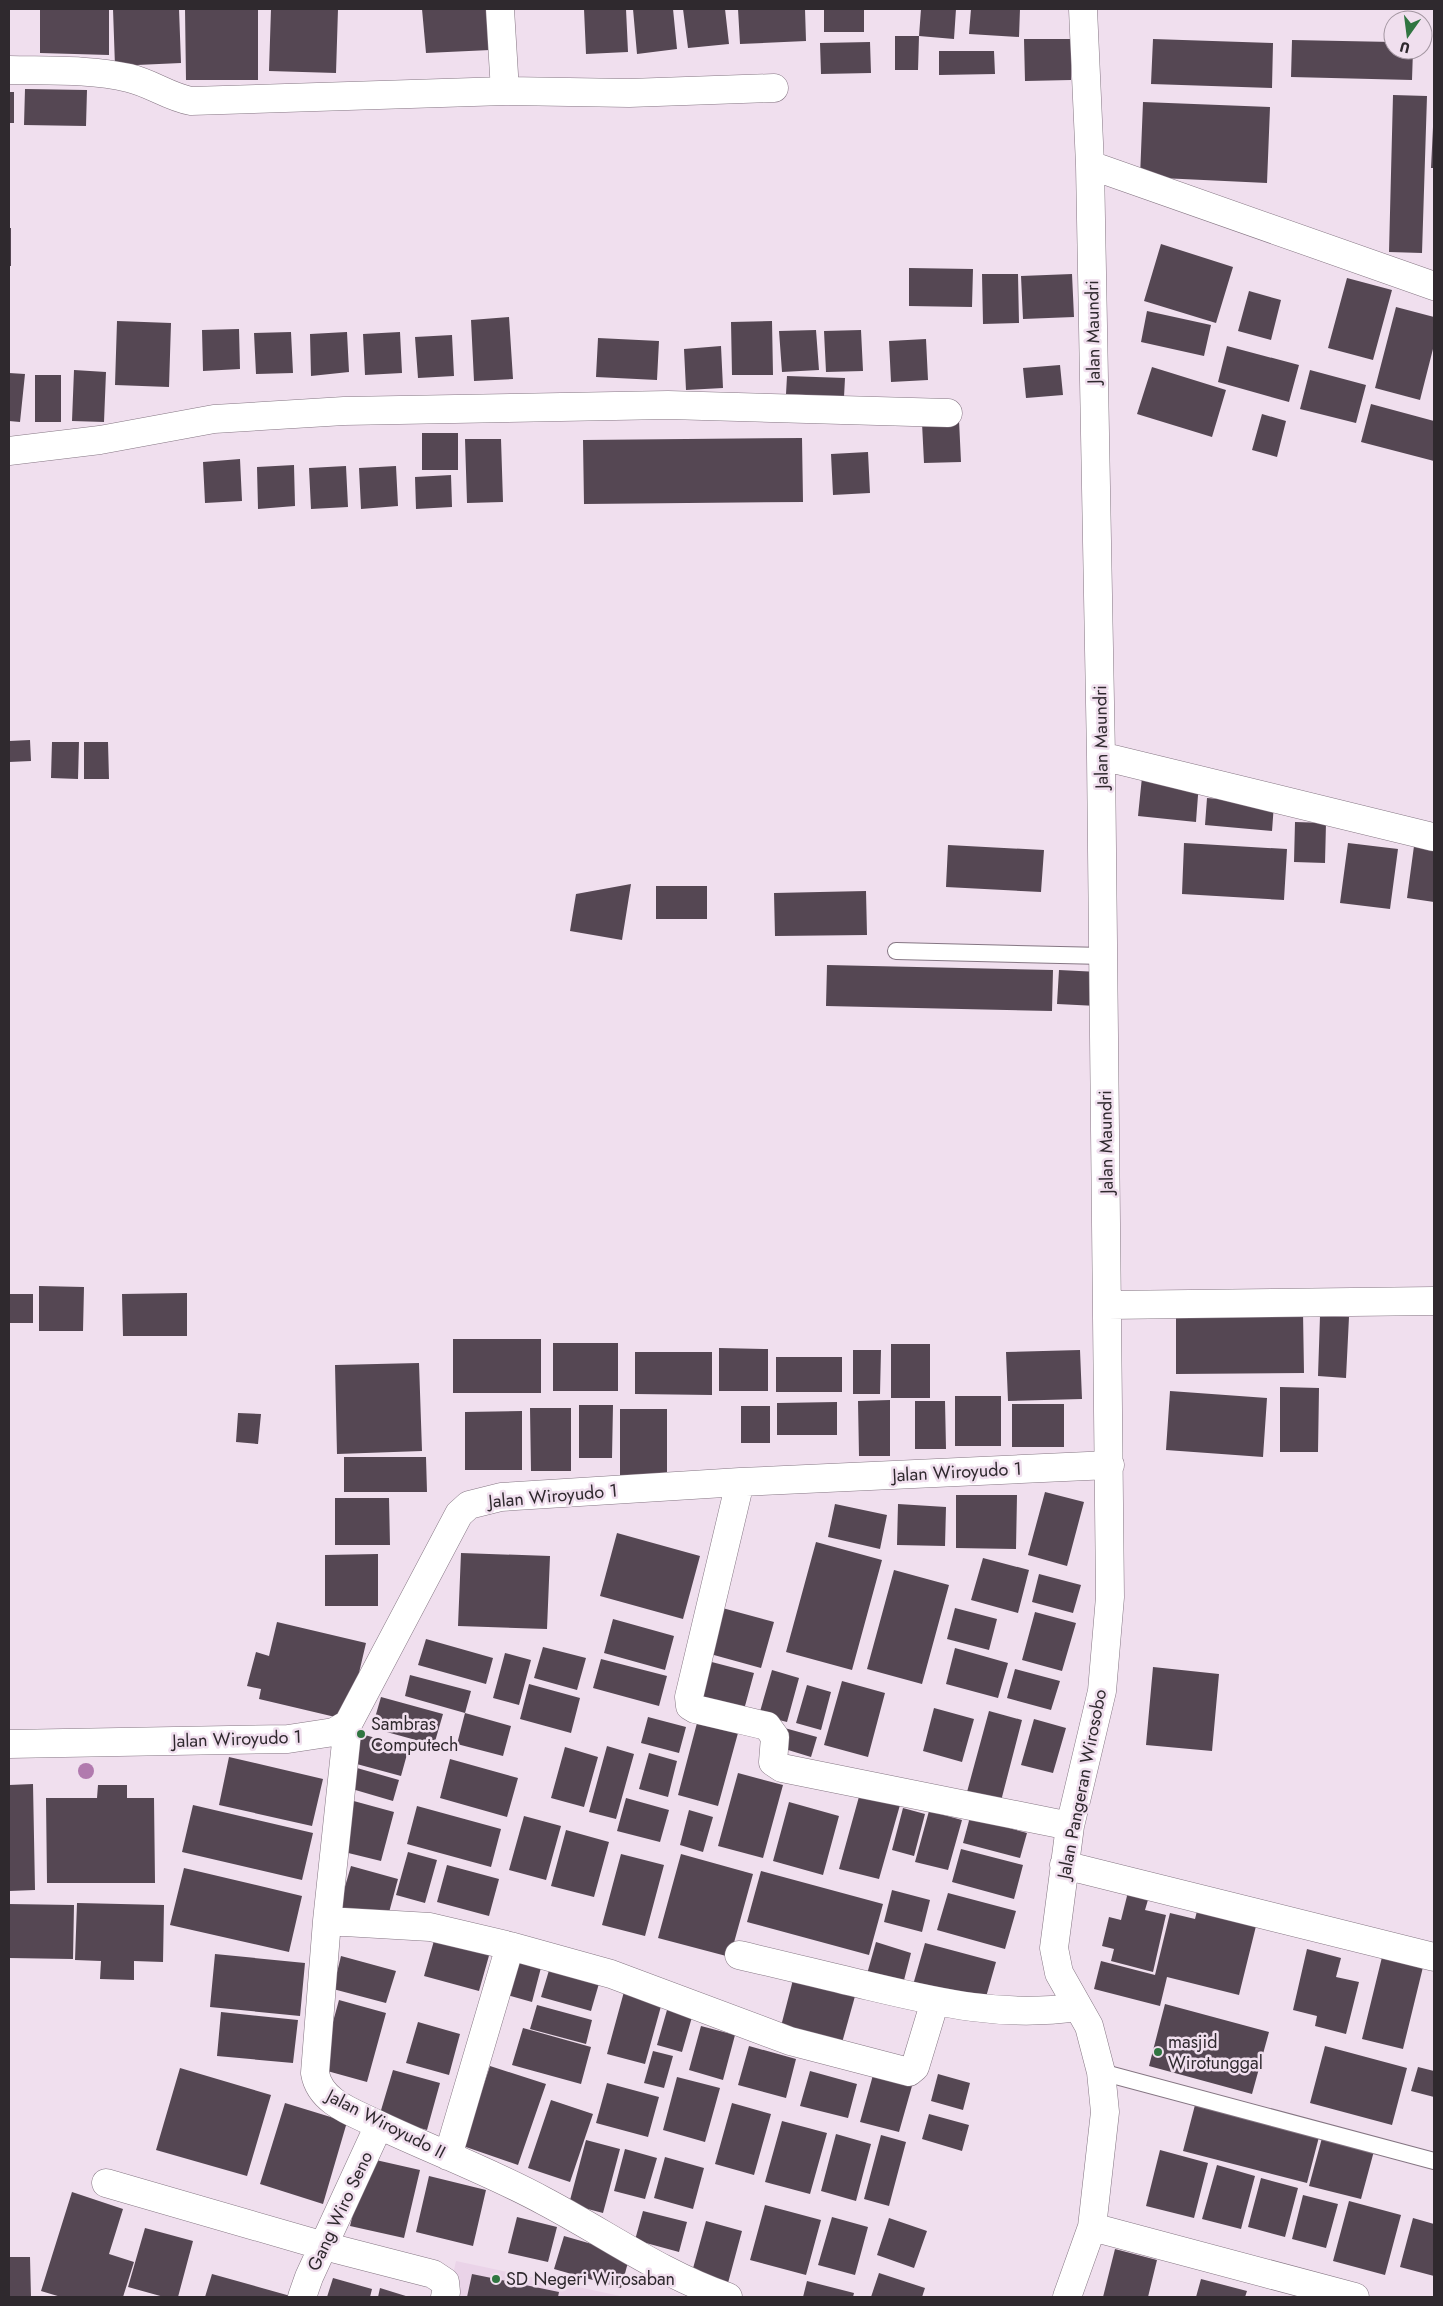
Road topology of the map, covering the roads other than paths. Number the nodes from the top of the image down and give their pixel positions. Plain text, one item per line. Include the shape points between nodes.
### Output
1 (500, 9) edge
2 (1083, 9) edge
3 (9, 70) edge
4 (774, 88) dead end
5 (506, 91) junction
6 (1090, 165) junction
7 (1434, 286) edge
8 (948, 413) dead end
9 (9, 451) edge
10 (1101, 756) junction
11 (1433, 836) dead end
12 (896, 951) dead end
13 (1104, 956) junction
14 (1434, 1301) edge
15 (1108, 1305) junction
16 (1110, 1465) junction
17 (740, 1482) junction
18 (348, 1724) junction
19 (9, 1744) edge
20 (1070, 1826) junction
21 (1064, 1865) junction
22 (327, 1921) junction
23 (510, 1946) junction
24 (739, 1955) dead end
25 (1434, 1957) edge
26 (935, 2002) junction
27 (1077, 2007) junction
28 (1101, 2072) junction
29 (379, 2125) junction
30 (448, 2156) junction
31 (1434, 2161) edge
32 (106, 2183) dead end
33 (1092, 2227) junction
34 (324, 2246) junction
35 (302, 2297) edge
36 (445, 2297) edge
37 (728, 2297) edge
38 (1067, 2297) edge
39 (1355, 2297) edge

1 - 5 street
2 - 6 street, Jalan Maundri
3 - 5 street via 120,76 191,101
4 - 5 street via 629,93
6 - 7 street
6 - 10 street, Jalan Maundri
8 - 9 street via 668,405 344,411 214,419 100,440
10 - 11 street
10 - 13 street, Jalan Maundri
12 - 13 lane
13 - 15 street, Jalan Maundri
14 - 15 street
15 - 16 street, Jalan Maundri
16 - 17 street, Jalan Wiroyudo 1
16 - 20 street, Jalan Pangeran Wirosobo via 1107,1646 1102,1691
17 - 18 street, Jalan Wiroyudo 1 via 501,1496 469,1505 459,1514
17 - 20 street via 689,1697 690,1706 767,1726 775,1737 773,1762 782,1768
18 - 19 street, Jalan Wiroyudo 1 via 334,1732 288,1739
18 - 22 street, Jalan Wiroyudo II
20 - 21 street, Jalan Pangeran Wirosobo
21 - 25 street
21 - 27 street, Jalan Pangeran Wirosobo via 1055,1958
22 - 23 street via 430,1927
22 - 29 street, Jalan Wiroyudo II via 316,2081 328,2098
23 - 26 street via 611,1974 790,2041 909,2072 915,2067
23 - 30 street
24 - 26 street
26 - 27 street via 1008,2012
27 - 28 street, Jalan Pangeran Wirosobo via 1089,2026
28 - 31 lane
28 - 33 street, Jalan Pangeran Wirosobo via 1105,2112
29 - 30 street, Jalan Wiroyudo II
29 - 34 street, Gang Wiro Seno
30 - 37 street, Jalan Wiroyudo II via 543,2200 671,2272
32 - 34 street
33 - 38 street, Jalan Pangeran Wirosobo
33 - 39 street
34 - 35 street, Gang Wiro Seno
34 - 36 street via 433,2274 444,2282

